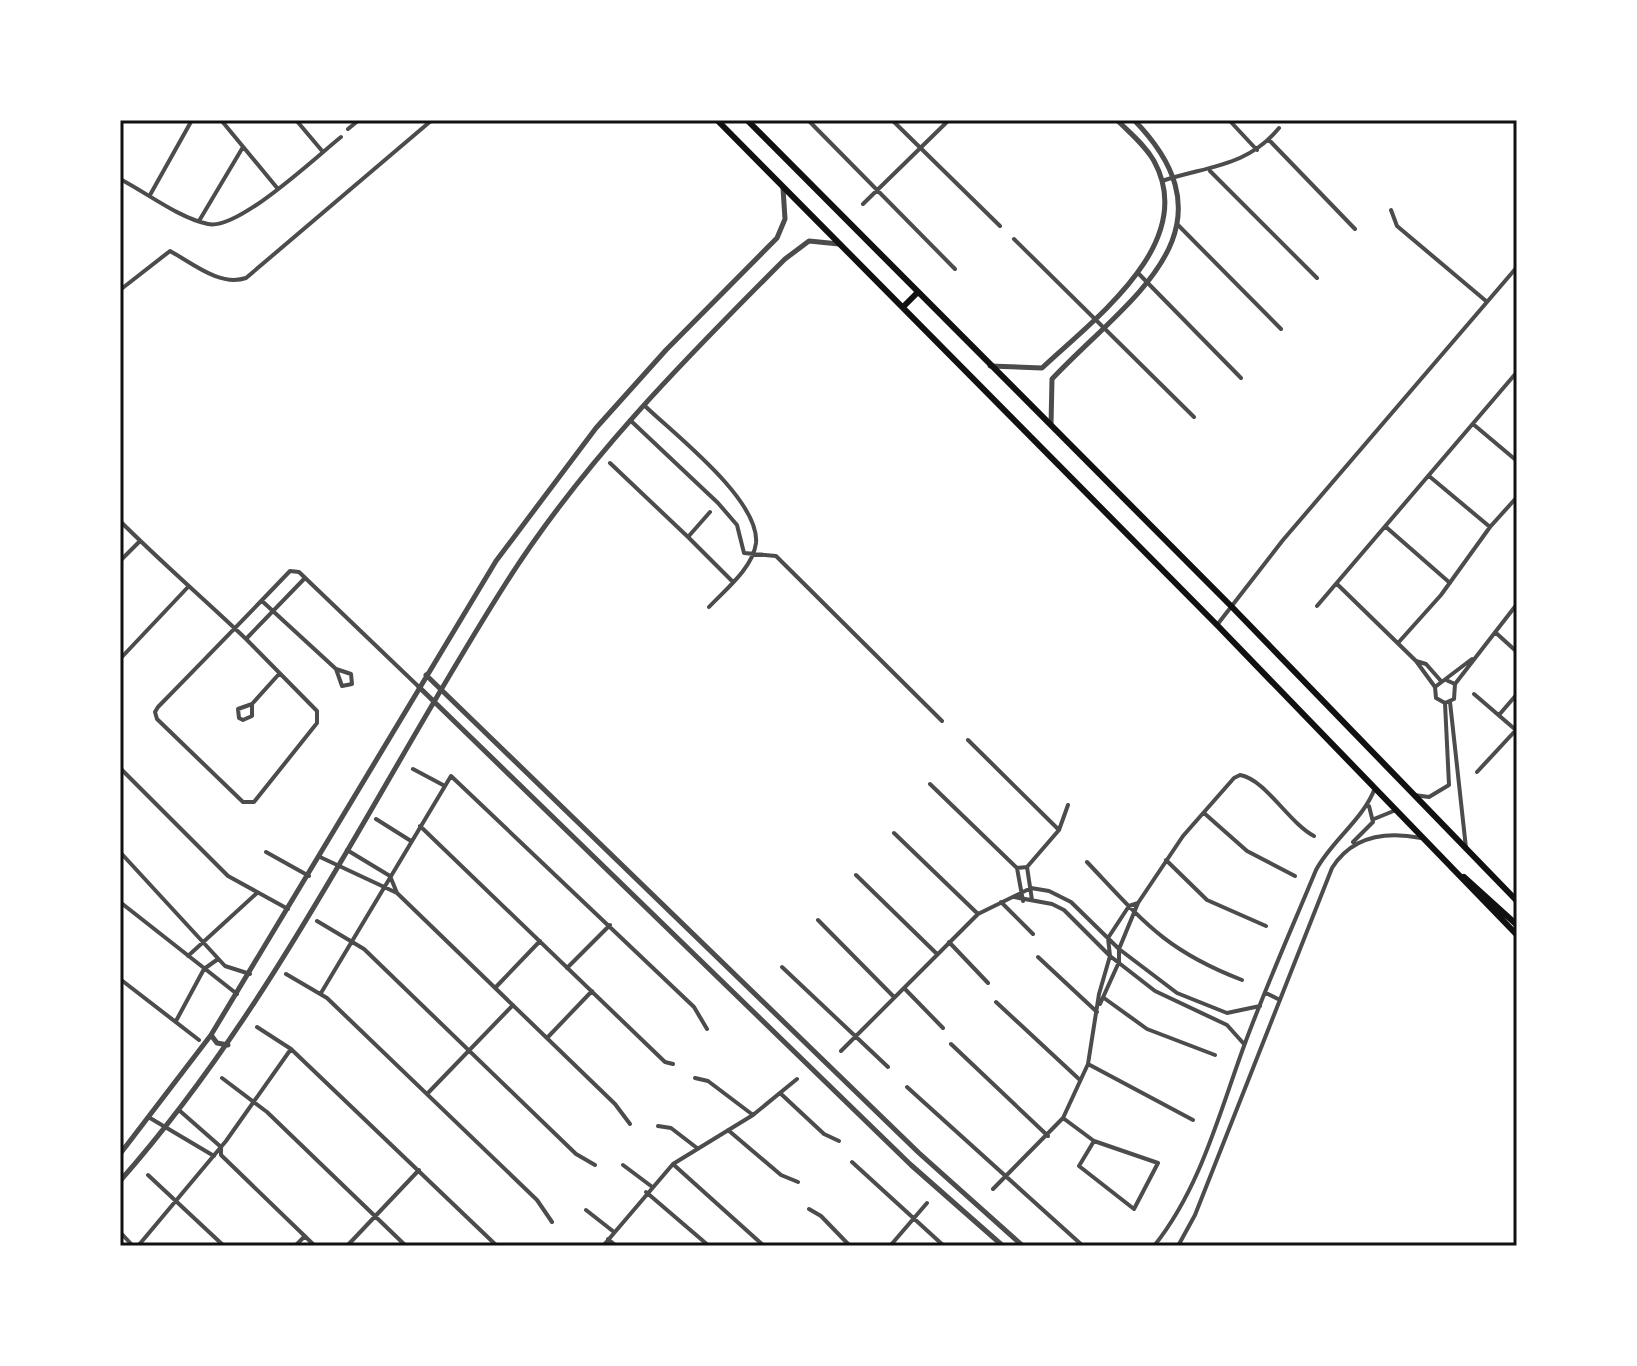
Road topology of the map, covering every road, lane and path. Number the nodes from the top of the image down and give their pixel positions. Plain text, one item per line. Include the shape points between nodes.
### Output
1 (192, 120) edge
2 (221, 120) edge
3 (296, 120) edge
4 (359, 120) edge
5 (432, 120) edge
6 (717, 120) edge
7 (747, 120) edge
8 (808, 120) edge
9 (892, 120) edge
10 (949, 120) edge
11 (1117, 120) edge
12 (1134, 120) edge
13 (1229, 120) edge
14 (1279, 128) dead end
15 (348, 129) dead end
16 (341, 137) dead end
17 (1269, 140) junction
18 (920, 146) junction
19 (243, 147) junction
20 (1257, 150) junction
21 (323, 152) junction
22 (1210, 171) junction
23 (1172, 177) junction
24 (120, 179) edge
25 (1162, 181) junction
26 (783, 188) junction
27 (279, 190) junction
28 (877, 190) junction
29 (150, 195) junction
30 (863, 204) dead end
31 (1391, 210) dead end
32 (199, 221) junction
33 (1178, 225) junction
34 (1000, 226) dead end
35 (1355, 229) dead end
36 (1014, 239) dead end
37 (840, 244) junction
38 (1517, 267) edge
39 (955, 269) dead end
40 (1138, 273) junction
41 (1317, 278) dead end
42 (1148, 283) junction
43 (120, 290) edge
44 (918, 292) junction
45 (1487, 302) junction
46 (903, 307) junction
47 (1094, 318) junction
48 (1103, 326) junction
49 (1281, 329) dead end
50 (1065, 346) junction
51 (1074, 355) junction
52 (990, 366) junction
53 (1042, 368) junction
54 (1517, 372) edge
55 (1241, 378) dead end
56 (1052, 379) junction
57 (644, 405) junction
58 (1194, 417) dead end
59 (630, 420) junction
60 (1473, 424) junction
61 (1051, 426) junction
62 (1517, 461) edge
63 (610, 463) dead end
64 (1429, 476) junction
65 (1517, 497) edge
66 (710, 512) dead end
67 (120, 521) edge
68 (1386, 527) junction
69 (1490, 527) junction
70 (688, 537) junction
71 (140, 541) junction
72 (752, 554) junction
73 (120, 561) edge
74 (305, 578) junction
75 (733, 582) junction
76 (1450, 583) junction
77 (1337, 584) junction
78 (188, 587) junction
79 (262, 601) junction
80 (1517, 604) edge
81 (1317, 606) dead end
82 (709, 607) dead end
83 (1232, 607) junction
84 (273, 610) junction
85 (1217, 625) junction
86 (235, 629) junction
87 (1495, 632) junction
88 (246, 639) junction
89 (1398, 643) junction
90 (1517, 652) edge
91 (120, 659) edge
92 (1472, 659) junction
93 (1416, 661) junction
94 (336, 669) junction
95 (279, 674) junction
96 (426, 675) junction
97 (1443, 680) junction
98 (1455, 684) junction
99 (419, 687) junction
100 (1435, 687) junction
101 (441, 690) junction
102 (1474, 694) dead end
103 (1517, 694) edge
104 (434, 701) junction
105 (1448, 702) junction
106 (252, 704) junction
107 (1499, 715) junction
108 (942, 721) dead end
109 (1517, 730) edge
110 (968, 740) dead end
111 (120, 768) edge
112 (413, 769) dead end
113 (1477, 772) dead end
114 (930, 784) dead end
115 (444, 786) junction
116 (1375, 788) junction
117 (1414, 795) junction
118 (1068, 805) dead end
119 (1368, 805) junction
120 (1396, 810) junction
121 (1204, 813) junction
122 (376, 819) dead end
123 (1374, 819) junction
124 (420, 826) junction
125 (1059, 830) junction
126 (894, 833) dead end
127 (1314, 836) dead end
128 (1423, 839) junction
129 (411, 841) junction
130 (1353, 844) junction
131 (347, 850) junction
132 (1466, 850) junction
133 (120, 852) edge
134 (266, 852) dead end
135 (1325, 853) junction
136 (320, 857) junction
137 (1166, 860) junction
138 (1337, 860) junction
139 (1087, 862) dead end
140 (337, 866) junction
141 (1027, 867) junction
142 (1017, 868) junction
143 (1454, 871) junction
144 (856, 875) dead end
145 (309, 876) junction
146 (390, 876) junction
147 (1295, 876) dead end
148 (383, 888) junction
149 (1031, 888) junction
150 (1021, 890) junction
151 (257, 893) junction
152 (397, 893) junction
153 (1014, 897) junction
154 (1032, 900) junction
155 (1023, 901) junction
156 (1517, 901) edge
157 (120, 902) edge
158 (1001, 902) junction
159 (1138, 903) junction
160 (1129, 906) junction
161 (289, 910) junction
162 (978, 914) junction
163 (1136, 914) junction
164 (818, 920) dead end
165 (317, 921) dead end
166 (610, 925) junction
167 (1517, 925) edge
168 (1266, 926) dead end
169 (1033, 934) dead end
170 (1517, 935) edge
171 (1108, 938) junction
172 (203, 941) junction
173 (352, 941) junction
174 (540, 941) junction
175 (949, 942) junction
176 (1119, 949) junction
177 (937, 954) junction
178 (188, 956) junction
179 (1110, 956) junction
180 (1038, 957) dead end
181 (218, 959) junction
182 (1119, 962) junction
183 (782, 967) dead end
184 (567, 968) junction
185 (204, 969) junction
186 (228, 969) junction
187 (250, 974) junction
188 (286, 974) dead end
189 (120, 979) edge
190 (1242, 980) dead end
191 (219, 981) junction
192 (988, 983) dead end
193 (495, 988) junction
194 (904, 988) junction
195 (592, 991) junction
196 (321, 993) junction
197 (1266, 993) junction
198 (237, 994) junction
199 (1099, 994) junction
200 (894, 997) junction
201 (1104, 998) junction
202 (1280, 1000) junction
203 (996, 1002) dead end
204 (1100, 1004) junction
205 (513, 1005) junction
206 (1260, 1006) junction
207 (1097, 1012) junction
208 (176, 1021) junction
209 (257, 1027) dead end
210 (943, 1028) dead end
211 (707, 1029) dead end
212 (211, 1035) junction
213 (855, 1037) junction
214 (547, 1038) junction
215 (199, 1040) dead end
216 (951, 1044) dead end
217 (1244, 1044) junction
218 (228, 1045) junction
219 (291, 1049) junction
220 (470, 1049) junction
221 (841, 1051) dead end
222 (1215, 1055) dead end
223 (673, 1064) dead end
224 (1088, 1064) junction
225 (888, 1067) dead end
226 (834, 1070) junction
227 (222, 1078) dead end
228 (695, 1078) dead end
229 (797, 1079) dead end
230 (825, 1079) junction
231 (1080, 1080) junction
232 (907, 1087) dead end
233 (780, 1093) junction
234 (427, 1094) junction
235 (255, 1102) junction
236 (180, 1111) junction
237 (753, 1115) junction
238 (150, 1118) junction
239 (1063, 1118) junction
240 (1193, 1120) dead end
241 (630, 1124) dead end
242 (658, 1126) dead end
243 (166, 1129) junction
244 (728, 1130) junction
245 (1213, 1135) junction
246 (1048, 1136) junction
247 (1225, 1140) junction
248 (839, 1141) dead end
249 (1094, 1141) junction
250 (221, 1147) junction
251 (697, 1148) junction
252 (120, 1154) edge
253 (221, 1155) junction
254 (212, 1157) junction
255 (852, 1162) dead end
256 (673, 1164) junction
257 (595, 1165) dead end
258 (623, 1165) dead end
259 (419, 1170) junction
260 (148, 1175) dead end
261 (1005, 1178) junction
262 (120, 1181) edge
263 (798, 1182) dead end
264 (651, 1186) junction
265 (993, 1189) dead end
266 (646, 1192) junction
267 (176, 1201) junction
268 (927, 1203) dead end
269 (809, 1209) dead end
270 (586, 1210) dead end
271 (375, 1216) junction
272 (912, 1220) junction
273 (552, 1222) dead end
274 (120, 1232) edge
275 (614, 1232) junction
276 (305, 1236) junction
277 (608, 1239) junction
278 (136, 1246) edge
279 (224, 1246) edge
280 (295, 1246) edge
281 (315, 1246) edge
282 (347, 1246) edge
283 (406, 1246) edge
284 (497, 1246) edge
285 (603, 1246) edge
286 (616, 1246) edge
287 (709, 1246) edge
288 (764, 1246) edge
289 (850, 1246) edge
290 (890, 1246) edge
291 (944, 1246) edge
292 (1003, 1246) edge
293 (1023, 1246) edge
294 (1083, 1246) edge
295 (1154, 1246) edge
296 (1178, 1246) edge

1 - 29 street
2 - 19 street
3 - 21 street
4 - 15 street
5 - 43 street via 246,278 221,279 170,251
6 - 26 main road
7 - 44 main road
8 - 28 street
9 - 18 street
10 - 18 street
11 - 25 street via 1148,151
12 - 23 street via 1155,142
13 - 20 street
14 - 17 street
16 - 21 street
17 - 20 street
17 - 35 street
18 - 28 street
18 - 34 street
19 - 27 street
19 - 32 street
20 - 22 street
21 - 27 street
22 - 23 street
22 - 41 street
23 - 25 street
23 - 33 street
24 - 29 street
25 - 40 street via 1163,221 1154,251
26 - 37 main road
26 - 96 street via 785,219 777,238 596,428 496,561
27 - 32 street via 220,224
28 - 30 street
28 - 39 street
29 - 32 street
31 - 45 street via 1397,226
33 - 42 street via 1168,256
33 - 49 street
36 - 47 street
37 - 46 main road
37 - 57 street via 809,241 798,247
38 - 45 street
40 - 42 street
40 - 47 street
42 - 48 street
42 - 55 street
44 - 46 main road
44 - 52 main road
45 - 83 street
46 - 85 main road
47 - 48 street
47 - 50 street
48 - 51 street
48 - 58 street
50 - 51 street
50 - 53 street
51 - 56 street
52 - 53 street
52 - 61 main road
53 - 56 street
54 - 60 street
56 - 61 street
57 - 59 street
57 - 72 street via 749,512 755,529
59 - 72 street via 718,503 737,525 744,553
59 - 101 street via 507,581
60 - 62 street
60 - 64 street
61 - 83 main road
63 - 70 street
64 - 68 street
64 - 69 street
65 - 69 street
66 - 70 street
67 - 71 street
68 - 76 street
68 - 77 street
69 - 76 street
70 - 75 street
71 - 73 street
71 - 78 street
72 - 75 street
72 - 108 street via 776,556
74 - 79 street via 294,570
74 - 84 street
74 - 99 street
75 - 82 street
76 - 89 street
77 - 81 street
77 - 89 street
78 - 86 street
78 - 91 street
79 - 84 street
79 - 86 street
80 - 87 street
83 - 85 street
83 - 117 main road
84 - 88 street
84 - 94 street
85 - 116 main road
86 - 88 street
86 - 95 street via 155,712 249,804 319,717
87 - 90 street
87 - 92 street
88 - 95 street
89 - 93 street
92 - 97 street
92 - 98 street
93 - 97 street
93 - 100 street
94 - 94 street via 342,686 352,684 351,674
95 - 106 street
96 - 99 street
96 - 101 street
97 - 98 street
97 - 100 street
98 - 105 street via 1457,693
99 - 104 street
99 - 136 street
100 - 105 street via 1436,698
101 - 104 street
101 - 226 street
102 - 107 street
103 - 107 street
104 - 131 street
104 - 230 street
105 - 117 street via 1449,785 1429,797
105 - 132 street
106 - 106 street via 241,705 239,718 252,716
107 - 109 street
109 - 113 street
110 - 125 street
111 - 151 street via 228,876
112 - 115 street
114 - 142 street
115 - 124 street
115 - 166 street via 449,777 456,779
116 - 119 street
116 - 120 main road
117 - 132 main road
118 - 125 street
119 - 123 street
119 - 135 street
120 - 123 street
120 - 128 main road
121 - 127 street via 1234,778 1247,776
121 - 137 street
121 - 147 street via 1247,851
122 - 129 street
123 - 130 street
124 - 129 street
124 - 174 street
125 - 141 street
126 - 162 street
128 - 130 street via 1380,837
128 - 143 main road
129 - 146 street
130 - 138 street
131 - 140 street
131 - 146 street
132 - 156 main road
133 - 172 street
134 - 145 street
135 - 138 street
135 - 197 street
136 - 140 street
136 - 145 street
137 - 159 street
137 - 168 street via 1207,900
138 - 202 street
139 - 160 street
140 - 148 street
140 - 218 street
141 - 142 street
141 - 149 street
142 - 150 street
143 - 167 main road via 1487,894
143 - 170 main road
144 - 177 street
145 - 161 street
146 - 148 street
146 - 152 street
148 - 152 street
148 - 173 street
149 - 150 street
149 - 154 street
149 - 171 street via 1071,902
150 - 153 street
150 - 155 street
151 - 161 street
151 - 172 street
152 - 193 street
153 - 155 street
153 - 158 street
154 - 155 street
154 - 179 street via 1064,910
157 - 178 street
158 - 162 street
158 - 169 street
159 - 160 street
159 - 163 street
160 - 163 street
160 - 171 street
161 - 187 street
162 - 175 street
163 - 176 street
163 - 190 street via 1172,947
164 - 200 street
165 - 173 street
166 - 184 street
166 - 211 street via 694,1007
171 - 176 street
171 - 179 street
172 - 178 street
172 - 181 street
173 - 196 street
173 - 220 street
174 - 184 street
174 - 193 street
175 - 177 street
175 - 192 street
176 - 182 street
176 - 206 street via 1166,988 1219,1011
177 - 194 street
178 - 185 street
179 - 182 street
179 - 199 street
180 - 207 street
181 - 185 street
181 - 186 street
182 - 201 street
182 - 217 street via 1166,997 1233,1029
183 - 213 street
184 - 195 street
185 - 191 street
185 - 208 street
186 - 187 street
186 - 191 street
187 - 198 street
188 - 196 street
189 - 208 street
191 - 198 street
193 - 205 street
194 - 200 street
194 - 210 street
195 - 214 street
195 - 223 street
196 - 234 street
197 - 202 street
197 - 206 street
198 - 212 street
199 - 201 street
199 - 204 street
200 - 213 street
201 - 204 street
201 - 222 street via 1147,1029
202 - 247 street
203 - 231 street
204 - 207 street
205 - 214 street
205 - 220 street
206 - 217 street
207 - 224 street
208 - 215 street
209 - 219 street
212 - 218 street
212 - 238 street
213 - 221 street
213 - 225 street
214 - 241 street
216 - 246 street
217 - 245 street
218 - 236 street
219 - 235 street
219 - 259 street
220 - 234 street
220 - 257 street via 576,1154
224 - 231 street
224 - 240 street
226 - 230 street
226 - 293 street
227 - 235 street
228 - 237 street via 708,1081
229 - 233 street
230 - 292 street
231 - 239 street
232 - 261 street
233 - 237 street
233 - 248 street via 824,1134
234 - 273 street via 537,1200
235 - 250 street
235 - 271 street
236 - 243 street
236 - 250 street
237 - 244 street
238 - 243 street
238 - 252 street
239 - 246 street
239 - 249 street
242 - 251 street via 671,1128
243 - 254 street
243 - 262 street
244 - 251 street
244 - 263 street via 781,1175
245 - 247 street
245 - 295 street via 1180,1207
246 - 261 street
247 - 296 street
249 - 249 street via 1158,1163 1134,1209 1079,1166
250 - 253 street
250 - 254 street
251 - 256 street
253 - 254 street
253 - 276 street
254 - 267 street
255 - 272 street
256 - 264 street
256 - 288 street
258 - 264 street
259 - 271 street
259 - 284 street
260 - 267 street
261 - 265 street
261 - 294 street
264 - 266 street
266 - 275 street
266 - 287 street
267 - 278 street
267 - 279 street
268 - 272 street
269 - 289 street
270 - 275 street
271 - 282 street
271 - 283 street
272 - 290 street
272 - 291 street
274 - 278 street
275 - 277 street
276 - 280 street
276 - 281 street
277 - 285 street
277 - 286 street

